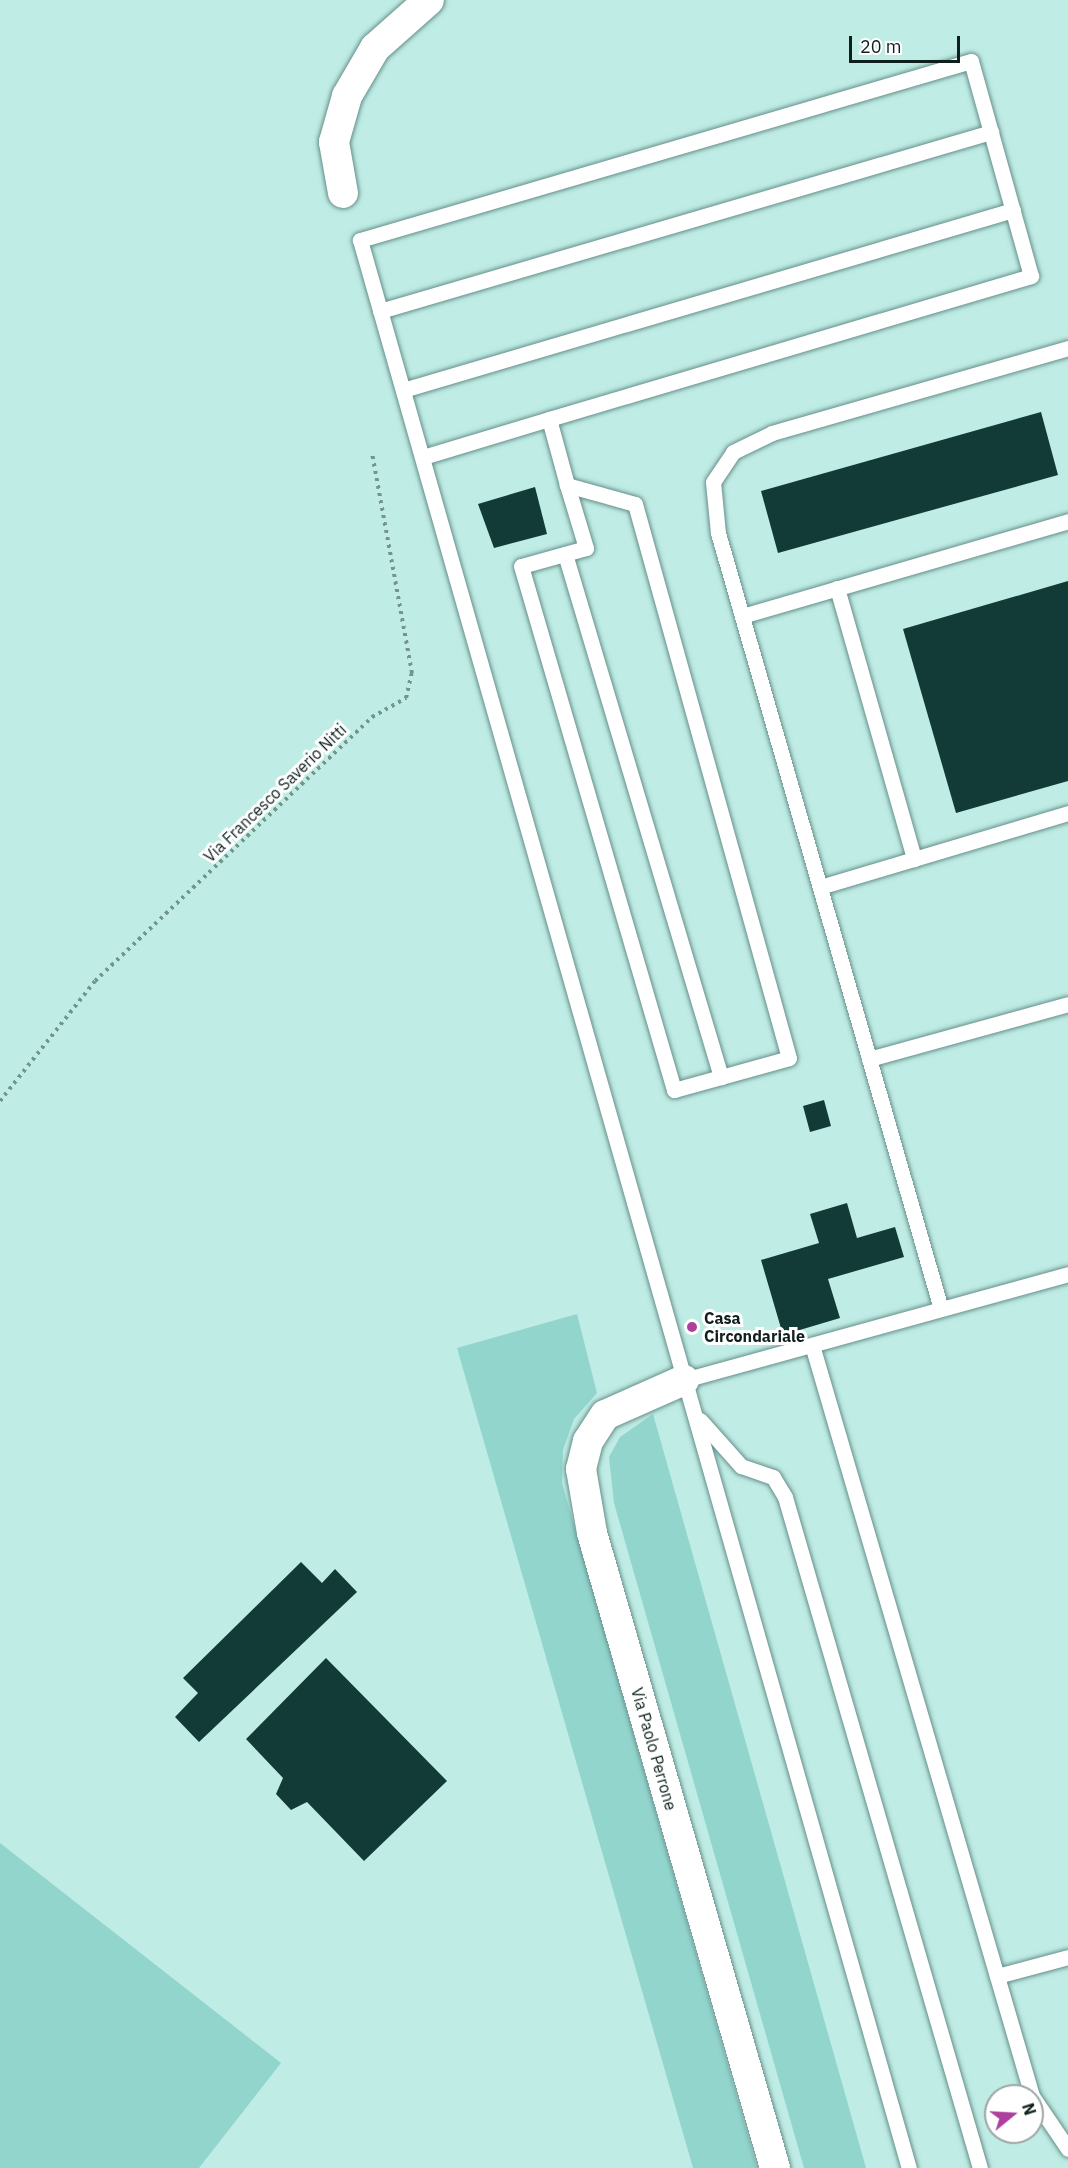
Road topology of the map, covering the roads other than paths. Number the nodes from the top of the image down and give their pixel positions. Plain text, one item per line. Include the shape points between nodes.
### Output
1 (429, 0) edge
2 (991, 132) junction
3 (344, 193) dead end
4 (1013, 210) junction
5 (380, 311) junction
6 (1068, 348) edge
7 (403, 390) junction
8 (549, 419) junction
9 (423, 457) junction
10 (567, 485) junction
11 (1068, 521) edge
12 (565, 554) junction
13 (837, 588) junction
14 (742, 616) junction
15 (1068, 813) edge
16 (914, 859) junction
17 (820, 887) junction
18 (1068, 1004) edge
19 (869, 1059) junction
20 (721, 1077) junction
21 (1068, 1274) edge
22 (941, 1309) junction
23 (812, 1345) junction
24 (688, 1393) junction
25 (1068, 1957) edge
26 (997, 1976) junction
27 (1028, 2084) edge
28 (1044, 2114) edge
29 (1068, 2149) edge
30 (775, 2168) edge
31 (909, 2168) edge
32 (980, 2168) edge

1 - 3 street via 375,48 347,96 334,142
2 - 4 lane
2 - 5 lane
2 - 5 lane via 971,61 360,240
4 - 7 lane
4 - 8 lane via 1031,276
5 - 7 lane
6 - 14 lane via 772,433 733,452 713,482 718,533
7 - 9 lane
8 - 9 lane
8 - 10 lane
9 - 24 lane
10 - 12 lane via 586,548
10 - 20 lane via 635,504 789,1058
11 - 13 lane
12 - 20 lane
12 - 20 lane via 522,566 674,1090
13 - 14 lane
13 - 16 lane
14 - 17 lane
15 - 16 lane
16 - 17 lane
17 - 19 lane
18 - 19 lane
19 - 22 lane
21 - 22 lane
22 - 23 lane
23 - 24 lane
23 - 26 lane
24 - 30 street, Via Paolo Perrone via 605,1415 588,1441 581,1469 592,1533
24 - 31 lane
24 - 32 lane via 726,1453 741,1466 773,1477 785,1497
25 - 26 lane
26 - 27 lane
28 - 29 lane

